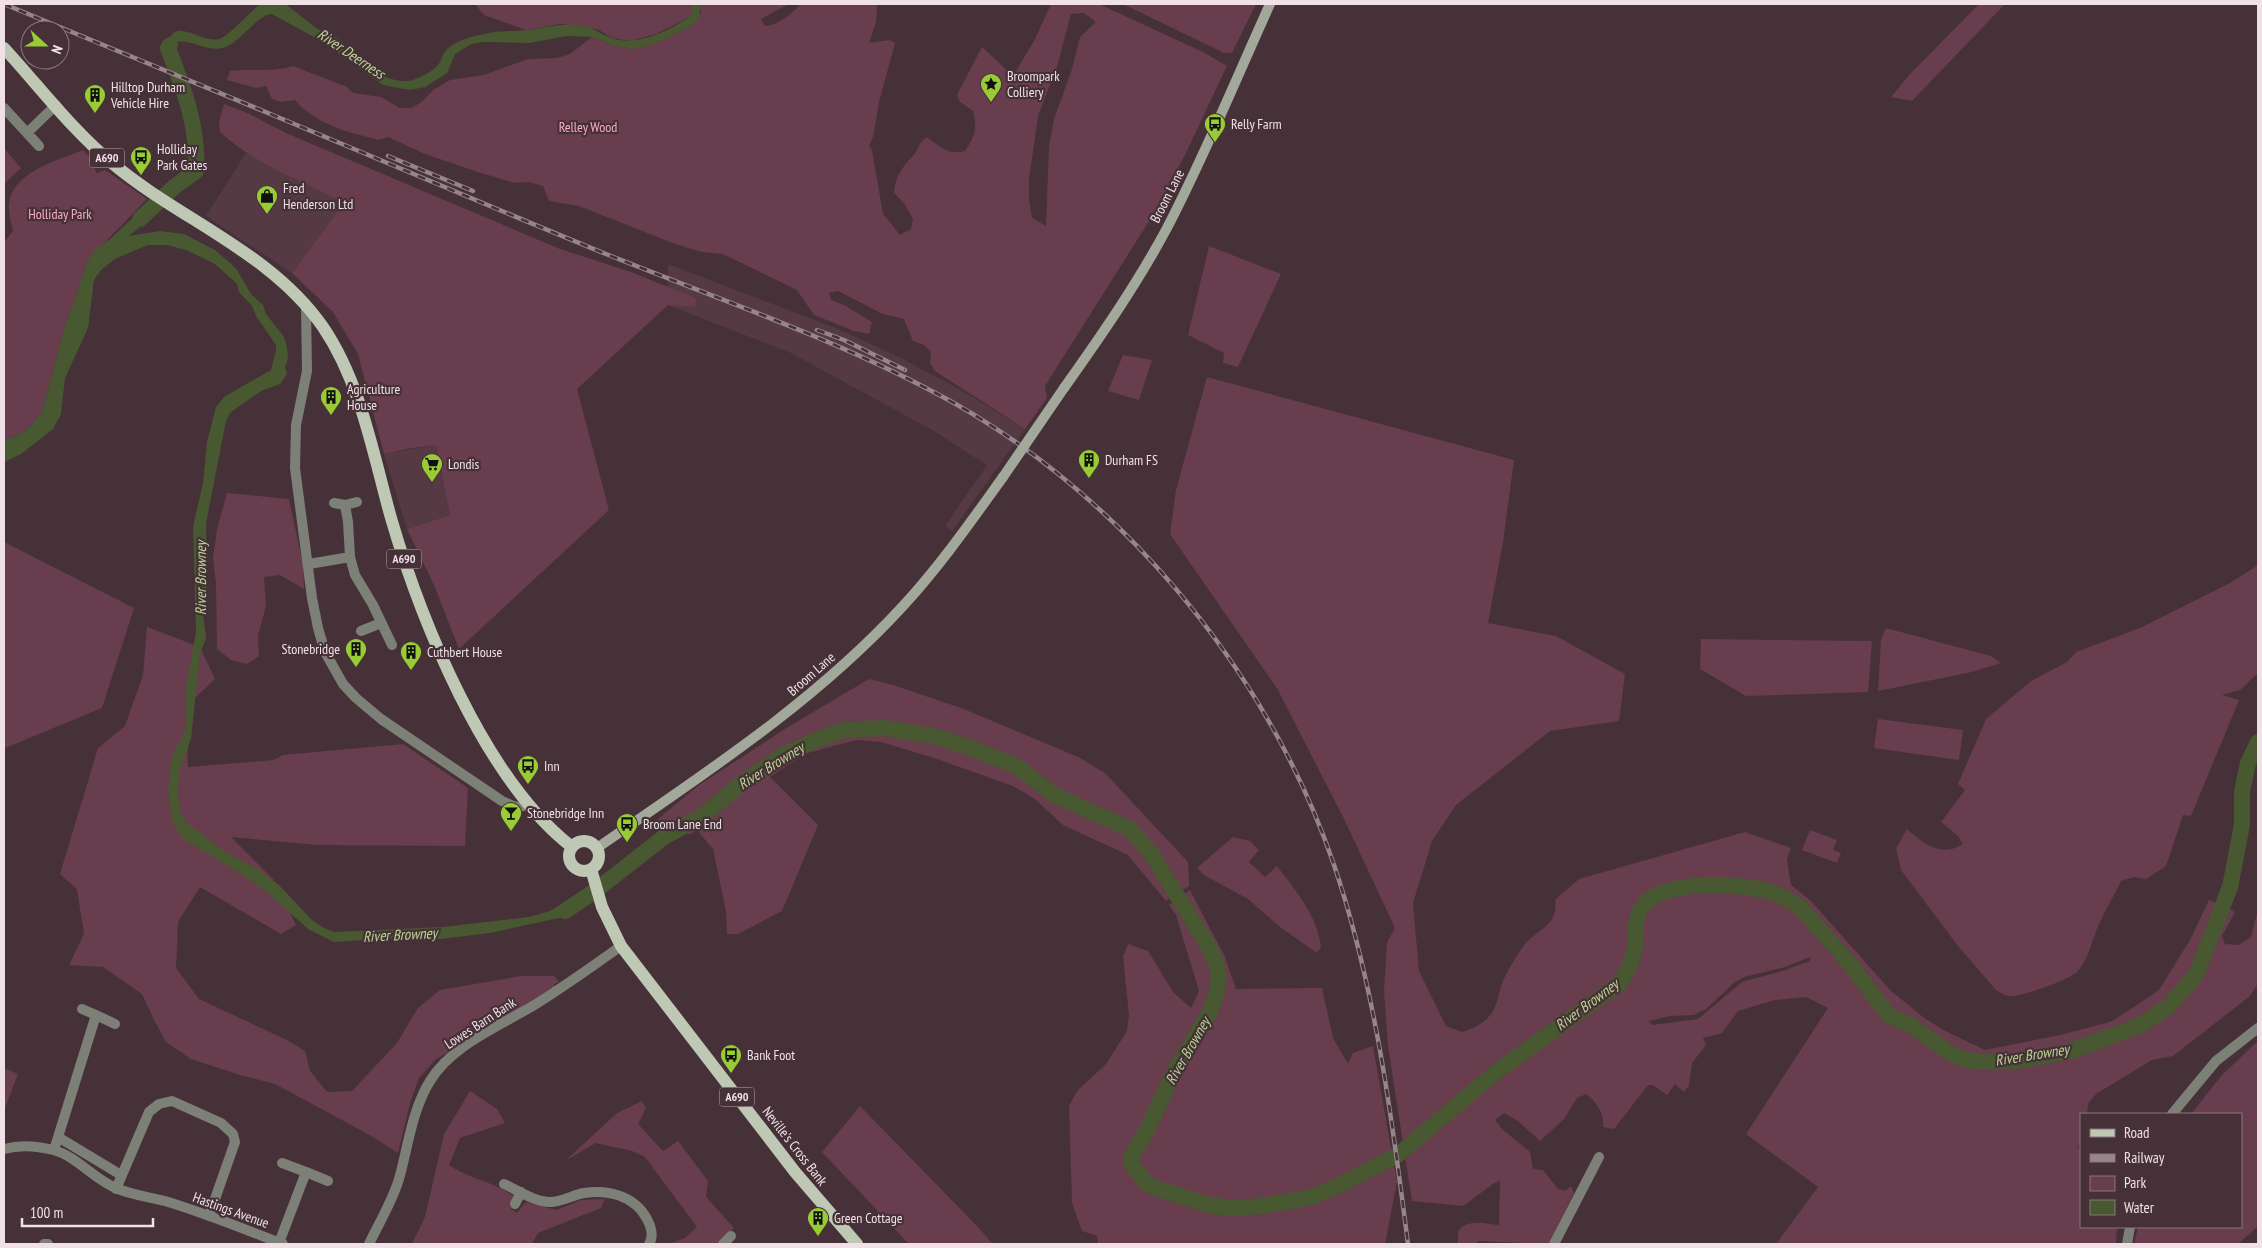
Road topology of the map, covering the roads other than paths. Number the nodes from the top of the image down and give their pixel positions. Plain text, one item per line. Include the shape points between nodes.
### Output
1 (1270, 4) edge
2 (4, 48) edge
3 (56, 106) junction
4 (4, 108) edge
5 (27, 133) junction
6 (39, 146) dead end
7 (306, 307) junction
8 (357, 502) dead end
9 (350, 557) junction
10 (309, 564) junction
11 (381, 624) junction
12 (361, 631) dead end
13 (392, 645) dead end
14 (530, 805) junction
15 (572, 847) junction
16 (596, 848) junction
17 (591, 869) junction
18 (621, 946) junction
19 (82, 1009) dead end
20 (96, 1015) junction
21 (115, 1024) dead end
22 (2258, 1028) edge
23 (2173, 1113) edge
24 (58, 1137) junction
25 (4, 1149) edge
26 (54, 1150) junction
27 (1599, 1157) dead end
28 (282, 1163) dead end
29 (306, 1172) junction
30 (122, 1175) junction
31 (328, 1181) dead end
32 (504, 1184) dead end
33 (116, 1189) junction
34 (521, 1192) junction
35 (515, 1204) dead end
36 (209, 1216) junction
37 (2130, 1228) edge
38 (731, 1236) dead end
39 (281, 1243) edge
40 (854, 1243) edge
41 (368, 1244) edge
42 (650, 1244) edge
43 (723, 1244) edge
44 (1554, 1244) edge
45 (2127, 1244) edge

1 - 16 main road, Broom Lane, bridge via 1166,228 1121,305 961,535 904,606 812,693
2 - 3 main road, A690
3 - 5 street
3 - 7 main road, A690 via 112,163 259,263 279,278
4 - 5 street
5 - 6 street
7 - 10 street via 307,371 294,445
7 - 14 main road, A690 via 332,341 354,392 408,574 445,662 487,742
8 - 9 street via 340,504 348,522
9 - 10 street
9 - 11 street via 355,575
10 - 14 street via 318,628 325,652 343,684 381,719 502,801 516,807
11 - 12 street
11 - 13 street
14 - 15 main road, A690
15 - 16 main road via 585,841
15 - 17 main road via 570,859 574,867 582,871
16 - 17 main road, A690 via 599,857
17 - 18 main road, A690 via 602,907
18 - 40 main road, Neville's Cross Bank / A690 via 795,1172
18 - 41 street, Lowes Barn Bank via 536,1004 484,1034 442,1065 421,1098 398,1181
19 - 20 street
20 - 21 street
20 - 24 street
22 - 23 street via 2216,1061
24 - 26 street
24 - 30 street
25 - 26 street, Hastings Avenue
26 - 33 street, Hastings Avenue
27 - 44 street
28 - 29 street
29 - 31 street
29 - 39 street, Hastings Avenue
30 - 33 street
30 - 36 street via 149,1112 157,1105 172,1101 220,1123 233,1134 235,1142
32 - 34 street
33 - 36 street, Hastings Avenue
34 - 35 street
34 - 42 street via 550,1202 583,1193 617,1193 638,1206 647,1218 652,1228
36 - 39 street, Hastings Avenue
37 - 45 street
38 - 43 street

